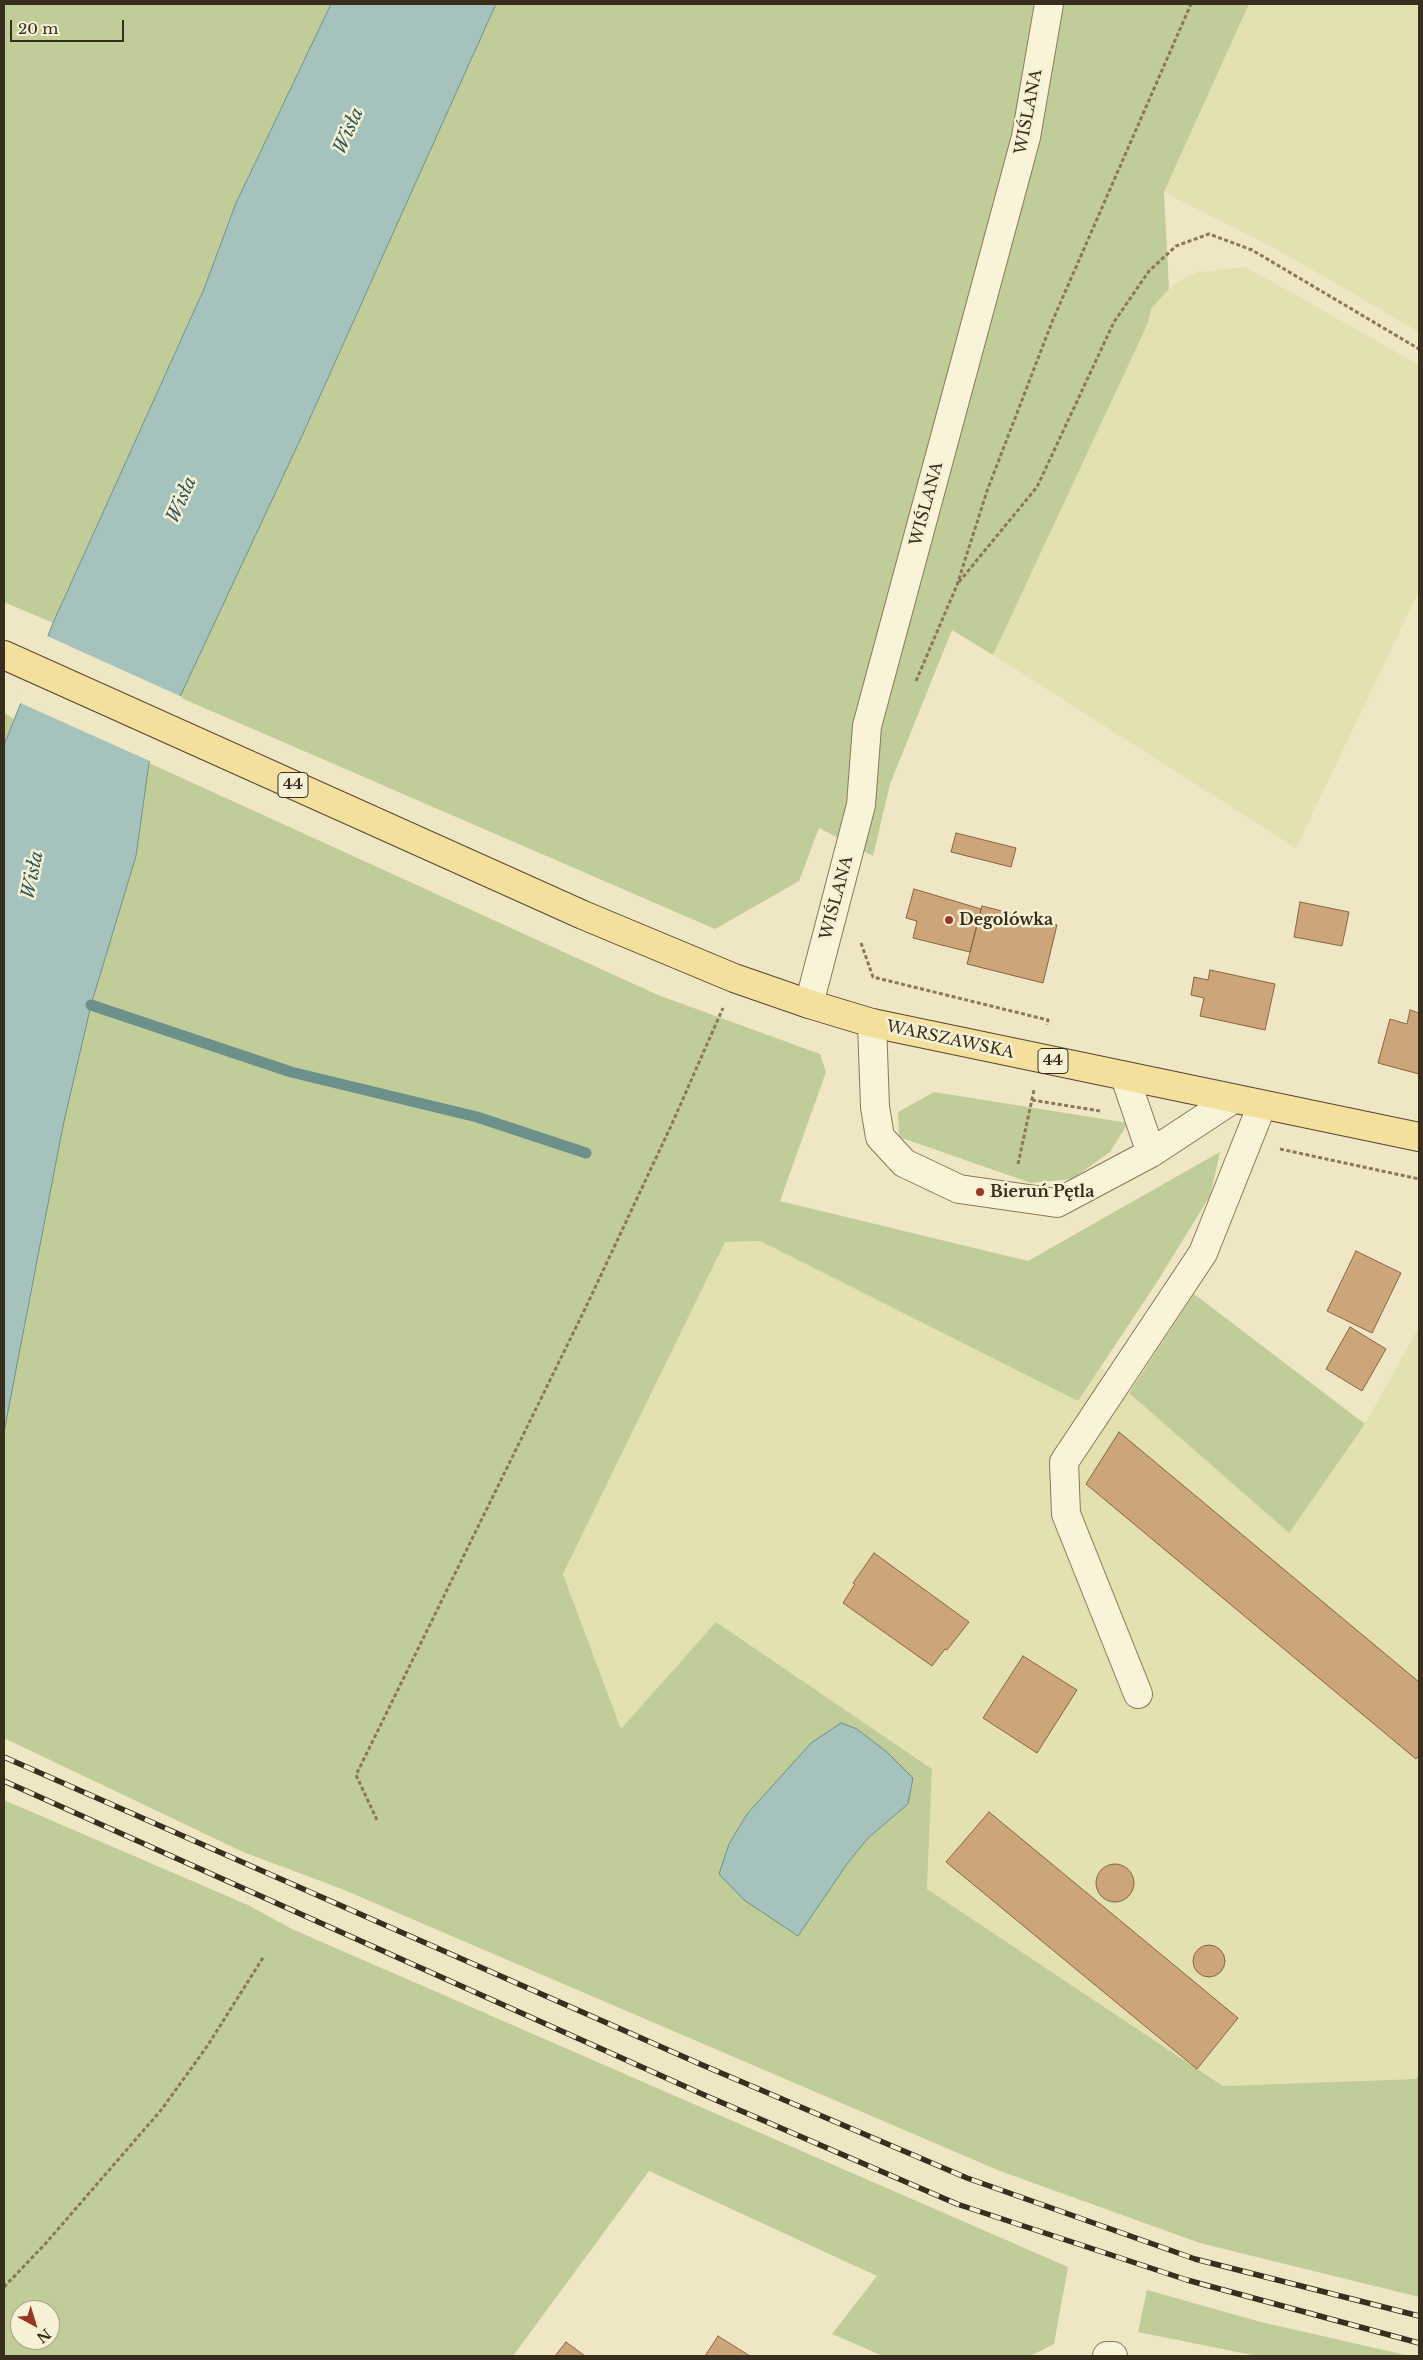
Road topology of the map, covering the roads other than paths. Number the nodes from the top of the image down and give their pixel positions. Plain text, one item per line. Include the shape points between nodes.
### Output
1 (1049, 4) edge
2 (4, 655) edge
3 (809, 1004) junction
4 (872, 1023) junction
5 (1125, 1076) junction
6 (1233, 1099) junction
7 (1262, 1105) junction
8 (1419, 1137) edge
9 (1151, 1153) junction
10 (1138, 1694) dead end
11 (1106, 2356) edge
12 (1113, 2356) edge

1 - 3 street, WIŚLANA via 1026,137 867,726 861,805
2 - 3 main road, WARSZAWSKA / 44 via 583,914 734,978
3 - 4 main road, WARSZAWSKA / 44
4 - 5 main road, WARSZAWSKA / 44
4 - 9 street via 880,1137 904,1164 959,1189 1057,1203
5 - 6 main road, WARSZAWSKA / 44
5 - 9 street
6 - 7 main road, WARSZAWSKA / 44
6 - 9 street
7 - 8 main road, WARSZAWSKA / 44
7 - 10 street via 1203,1253 1064,1462 1066,1514
11 - 12 street

